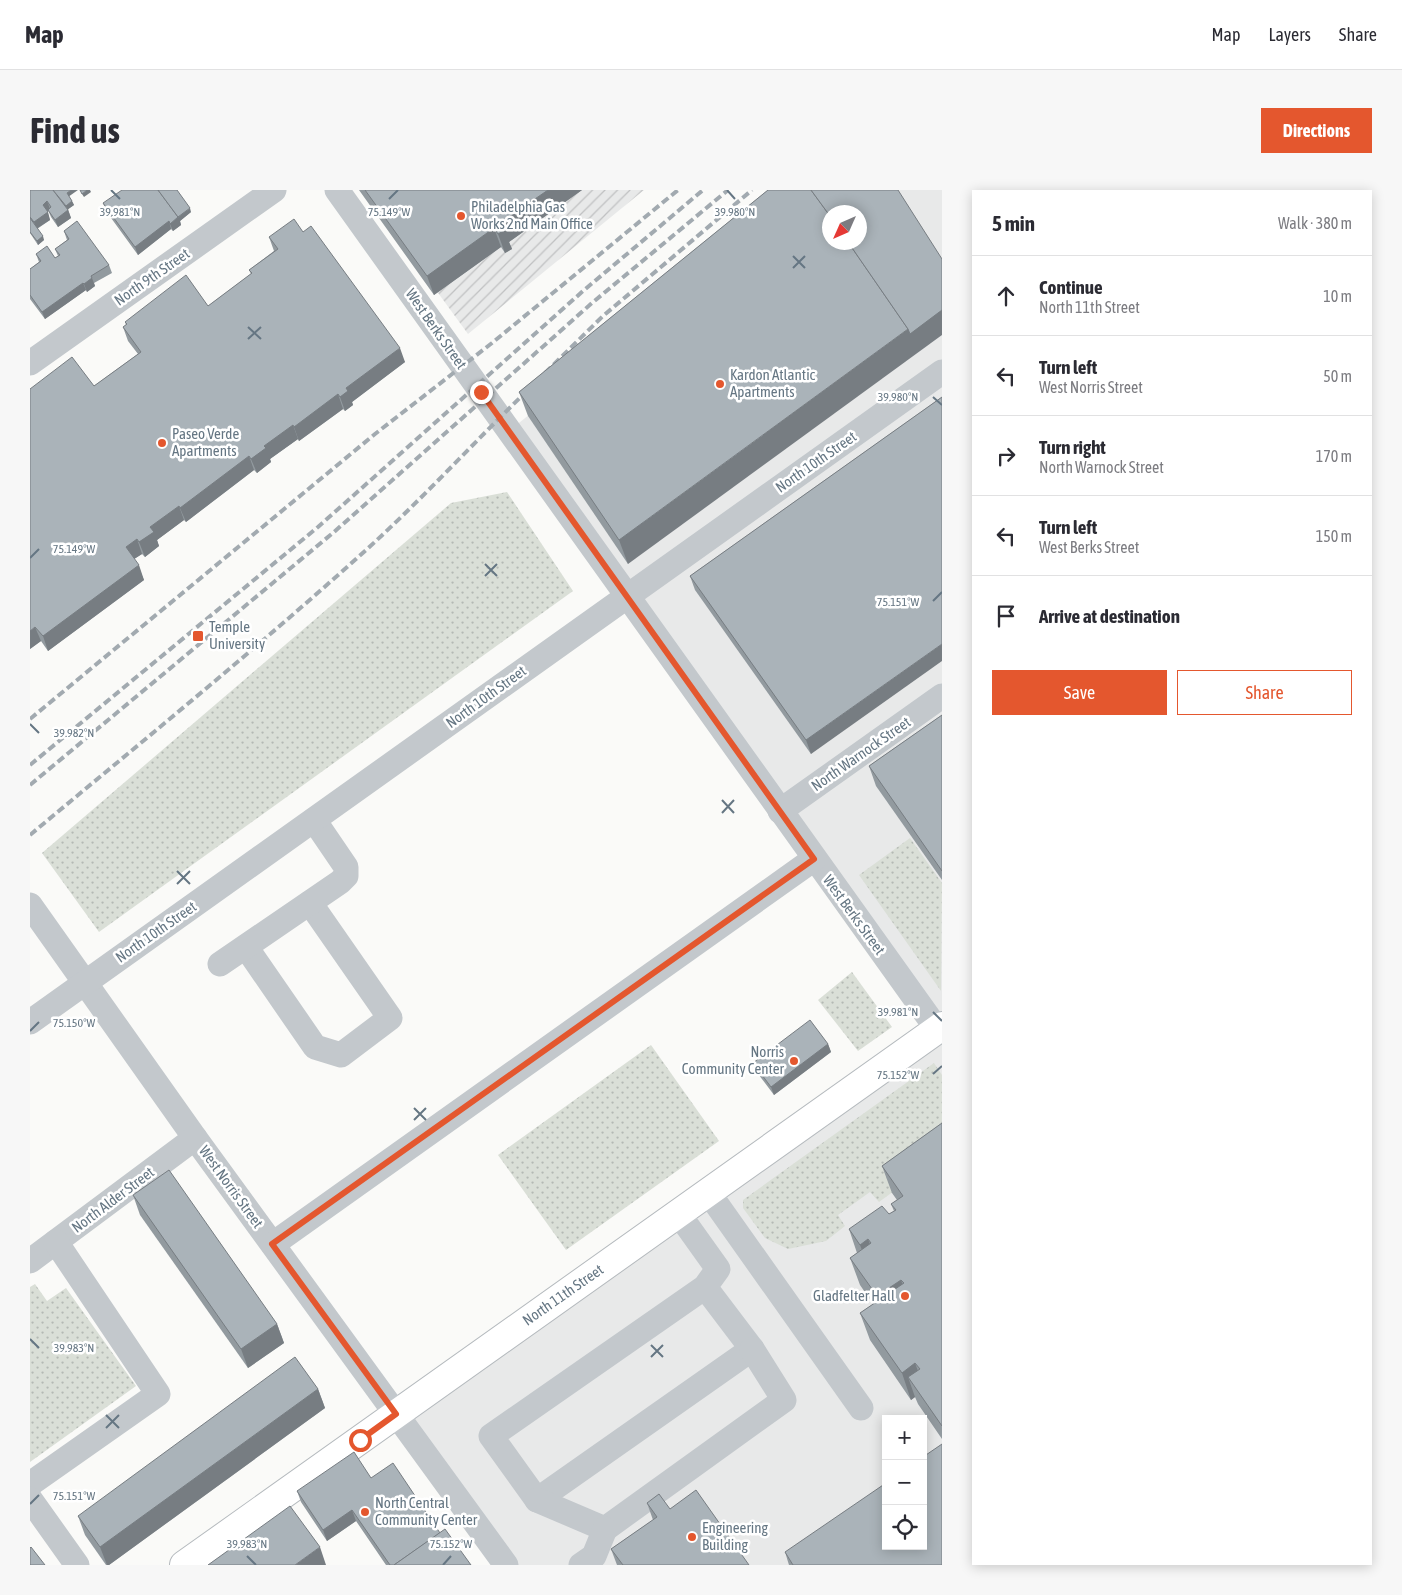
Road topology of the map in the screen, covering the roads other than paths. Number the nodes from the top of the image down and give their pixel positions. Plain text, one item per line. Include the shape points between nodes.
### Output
1 (274, 190) edge
2 (337, 190) edge
3 (30, 363) edge
4 (942, 372) edge
5 (627, 596) junction
6 (942, 696) edge
7 (780, 811) junction
8 (314, 820) junction
9 (814, 859) junction
10 (310, 903) junction
11 (30, 905) edge
12 (246, 947) junction
13 (220, 964) dead end
14 (84, 983) junction
15 (30, 1022) edge
16 (939, 1027) edge
17 (195, 1138) junction
18 (708, 1192) junction
19 (678, 1213) junction
20 (56, 1242) junction
21 (272, 1244) junction
22 (30, 1261) edge
23 (705, 1287) junction
24 (752, 1350) junction
25 (861, 1408) dead end
26 (396, 1414) junction
27 (30, 1484) edge
28 (30, 1500) edge
29 (537, 1500) junction
30 (606, 1529) junction
31 (77, 1565) edge
32 (184, 1565) edge
33 (506, 1565) edge
34 (581, 1565) edge

1 - 3 street, North 9th Street
2 - 5 street, West Berks Street
4 - 5 street, North 10th Street
5 - 7 street, West Berks Street
5 - 8 street, North 10th Street
6 - 7 street, North Warnock Street
7 - 9 street, West Berks Street
8 - 10 street via 346,868 346,876
8 - 14 street, North 10th Street
9 - 16 street, West Berks Street
9 - 21 street
10 - 12 street
10 - 12 street via 390,1018 341,1055 315,1047
11 - 14 street, West Norris Street
12 - 13 street
14 - 15 street, North 10th Street
14 - 17 street, West Norris Street
16 - 18 main road, North 11th Street
17 - 20 street, North Alder Street
17 - 21 street, West Norris Street
18 - 19 main road, North 11th Street
18 - 25 street
19 - 23 street via 718,1269
19 - 26 main road, North 11th Street
20 - 22 street, North Alder Street
20 - 27 street via 158,1394
21 - 26 street, West Norris Street
23 - 24 street
23 - 29 street via 491,1436
24 - 29 street
24 - 30 street via 784,1400
26 - 32 main road, North 11th Street
26 - 33 street, West Norris Street
28 - 31 street
29 - 30 street
30 - 34 street via 594,1556

